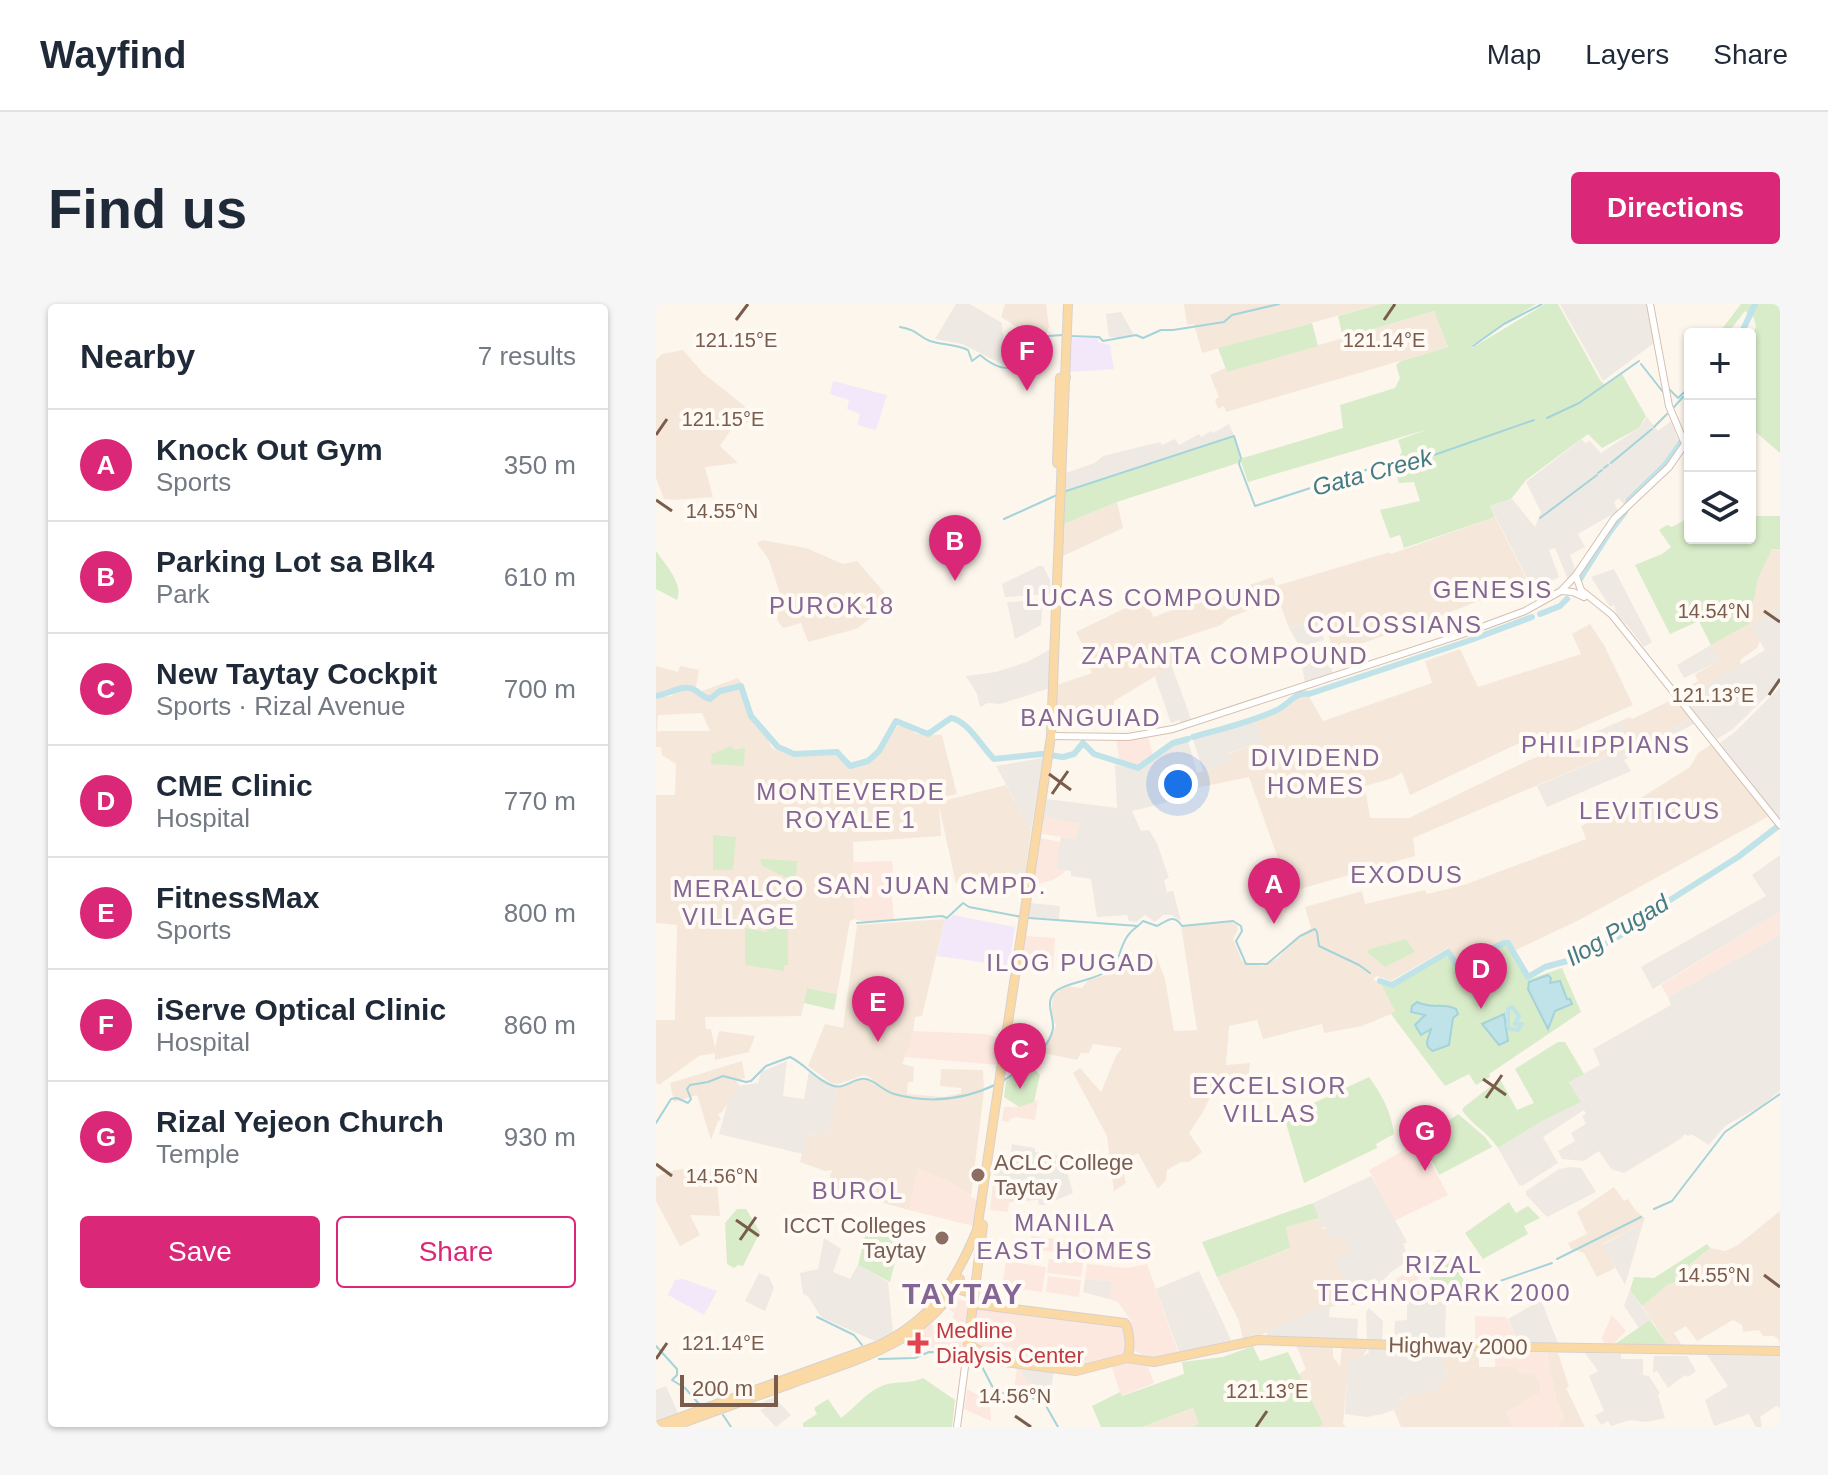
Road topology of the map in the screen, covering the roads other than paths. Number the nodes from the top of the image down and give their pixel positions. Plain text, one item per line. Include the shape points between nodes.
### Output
1 (1068, 304) edge
2 (1650, 304) edge
3 (1576, 575) junction
4 (1561, 591) junction
5 (1593, 601) junction
6 (1051, 736) junction
7 (1780, 825) edge
8 (996, 1120) junction
9 (979, 1228) junction
10 (952, 1287) junction
11 (973, 1299) junction
12 (967, 1350) junction
13 (1780, 1351) edge
14 (1128, 1354) junction
15 (721, 1406) junction
16 (656, 1426) edge
17 (672, 1427) edge
18 (957, 1427) edge

1 - 6 main road via 1066,377 1060,378
2 - 3 main road via 1669,406 1685,444 1669,467 1614,519
3 - 4 main road
3 - 5 main road via 1581,590
4 - 5 main road
4 - 6 main road via 1463,634 1173,729 1128,737
5 - 7 main road via 1612,615
6 - 8 main road
8 - 9 main road
8 - 9 main road
9 - 10 main road
9 - 11 main road
10 - 11 main road
10 - 15 main road via 928,1320 887,1348
11 - 12 main road
11 - 14 main road via 1125,1323
12 - 14 main road, Highway 2000 via 1002,1362 1076,1371
12 - 18 main road
13 - 14 main road, Highway 2000 via 1258,1340 1154,1362
15 - 16 main road
15 - 17 main road

